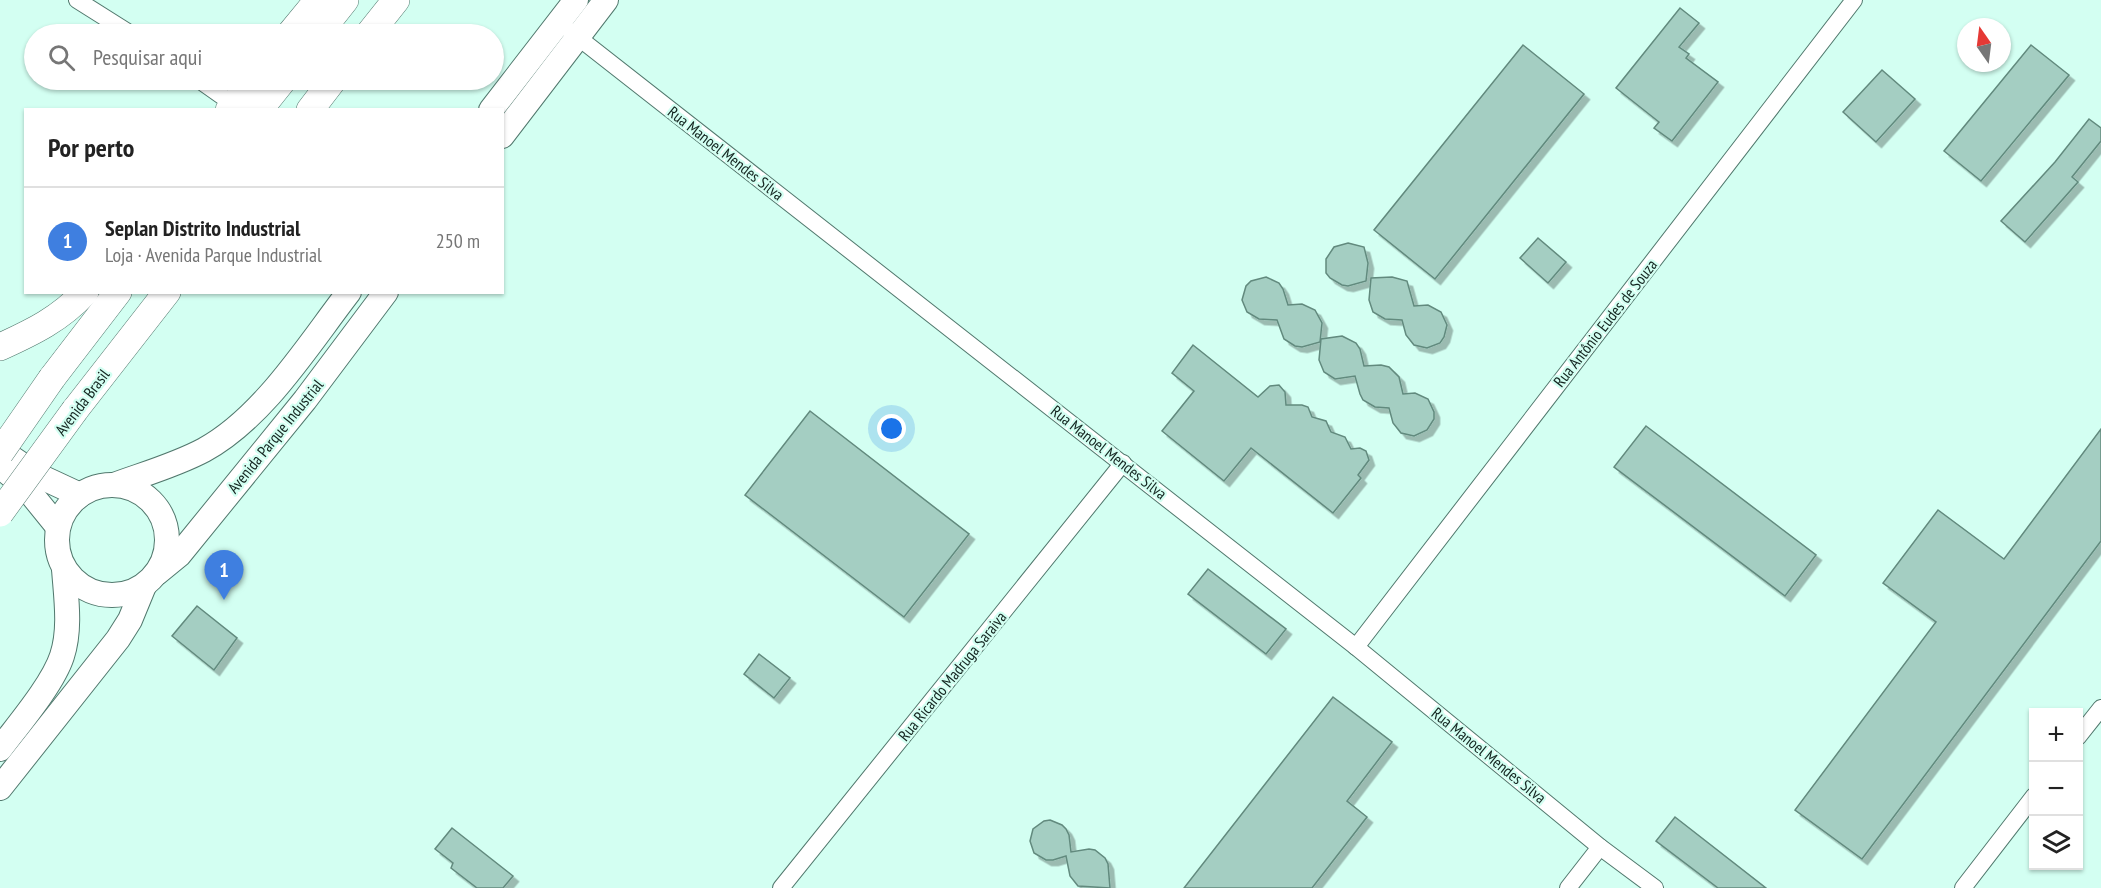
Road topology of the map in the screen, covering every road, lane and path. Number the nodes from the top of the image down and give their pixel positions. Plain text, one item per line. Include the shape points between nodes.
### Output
1 (76, 0) edge
2 (318, 0) edge
3 (345, 0) edge
4 (396, 0) edge
5 (576, 0) edge
6 (606, 0) edge
7 (1854, 0) edge
8 (114, 24) edge
9 (298, 24) edge
10 (326, 24) edge
11 (377, 24) edge
12 (568, 29) junction
13 (214, 90) edge
14 (248, 90) edge
15 (268, 90) edge
16 (325, 90) edge
17 (240, 108) edge
18 (312, 108) edge
19 (493, 108) edge
20 (504, 133) edge
21 (83, 294) edge
22 (116, 294) edge
23 (165, 294) edge
24 (348, 294) edge
25 (385, 294) edge
26 (328, 320) junction
27 (352, 338) junction
28 (0, 347) edge
29 (0, 452) edge
30 (1123, 463) junction
31 (0, 467) edge
32 (114, 485) junction
33 (80, 495) junction
34 (0, 513) edge
35 (58, 527) junction
36 (63, 569) junction
37 (151, 579) junction
38 (1356, 647) junction
39 (2101, 708) edge
40 (2083, 732) edge
41 (0, 749) edge
42 (0, 788) edge
43 (2029, 802) edge
44 (1600, 847) junction
45 (781, 888) edge
46 (1568, 888) edge
47 (1654, 888) edge
48 (1963, 888) edge

1 - 8 street
2 - 9 highway
3 - 10 highway
4 - 11 highway
5 - 12 main road
6 - 12 main road
7 - 38 street, Rua Antônio Eudes de Souza
12 - 19 main road
12 - 20 main road
12 - 30 street, Rua Manoel Mendes Silva
13 - 17 street
14 - 17 highway
15 - 17 highway
16 - 18 highway
21 - 28 highway via 42,327
22 - 29 highway, bridge
23 - 34 highway, Avenida Brasil, bridge
24 - 26 main road, Avenida Parque Industrial
25 - 27 main road, Avenida Parque Industrial
26 - 27 main road
26 - 32 main road, Avenida Parque Industrial via 251,415 206,449
27 - 37 main road, Avenida Parque Industrial via 187,546
29 - 33 main road
30 - 38 street, Rua Manoel Mendes Silva
30 - 45 street, Rua Ricardo Madruga Saraiva
31 - 35 main road via 28,490
32 - 33 main road via 96,487
32 - 37 main road via 146,496 165,524 165,558
33 - 35 main road via 62,515
35 - 36 main road via 57,548
36 - 37 main road via 75,583 109,596 128,594
36 - 41 main road via 68,609 62,656 28,713
37 - 42 main road, Avenida Parque Industrial via 118,639
38 - 44 street, Rua Manoel Mendes Silva
39 - 40 street
43 - 48 street
44 - 46 street
44 - 47 street, Rua Manoel Mendes Silva

